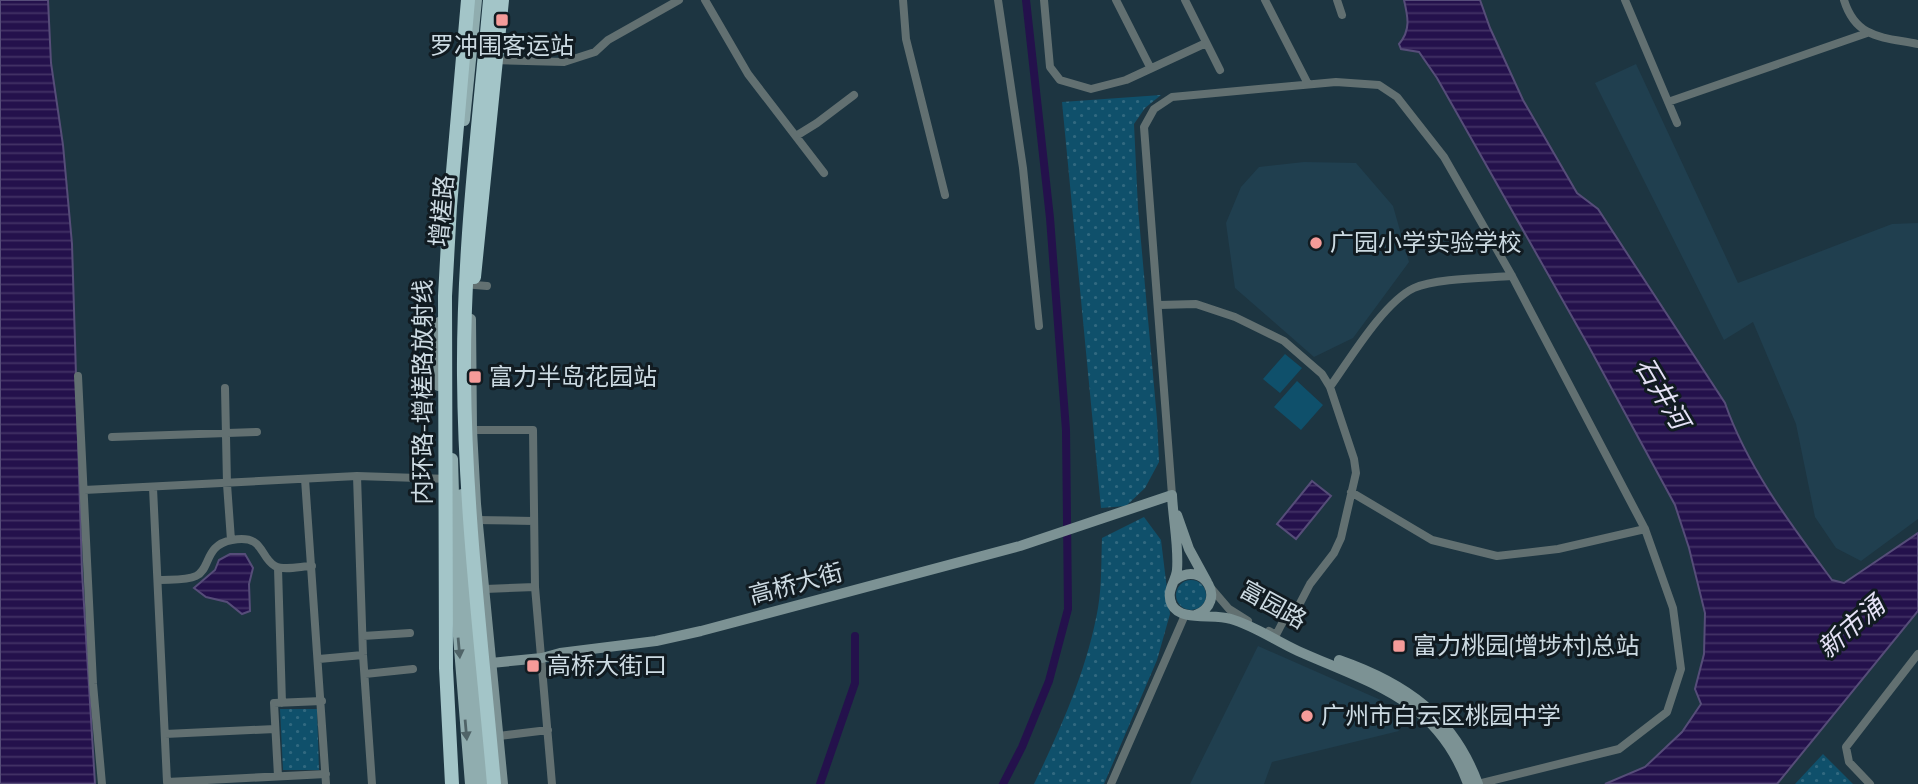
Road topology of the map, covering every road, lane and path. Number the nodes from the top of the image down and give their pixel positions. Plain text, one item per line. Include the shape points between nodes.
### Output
1 (461, 0) edge
2 (468, 0) edge
3 (476, 0) edge
4 (484, 0) edge
5 (490, 0) edge
6 (499, 0) edge
7 (679, 0) edge
8 (705, 0) edge
9 (903, 0) edge
10 (998, 0) edge
11 (1044, 0) edge
12 (1116, 0) edge
13 (1185, 0) edge
14 (1265, 0) edge
15 (1337, 0) edge
16 (1625, 0) edge
17 (1844, 0) edge
18 (1342, 15) dead end
19 (1867, 33) junction
20 (1206, 43) junction
21 (1918, 44) edge
22 (491, 60) junction
23 (1150, 67) junction
24 (1220, 70) dead end
25 (1308, 84) junction
26 (482, 87) junction
27 (854, 95) dead end
28 (1668, 102) junction
29 (1677, 123) dead end
30 (463, 128) junction
31 (796, 136) junction
32 (448, 158) junction
33 (824, 173) dead end
34 (945, 195) dead end
35 (1512, 276) junction
36 (466, 284) junction
37 (487, 286) dead end
38 (1159, 305) junction
39 (451, 325) junction
40 (1040, 326) dead end
41 (464, 334) junction
42 (438, 344) junction
43 (78, 376) dead end
44 (1330, 387) junction
45 (225, 388) dead end
46 (439, 403) junction
47 (452, 427) junction
48 (472, 430) junction
49 (257, 432) dead end
50 (225, 433) junction
51 (111, 437) dead end
52 (460, 447) junction
53 (474, 464) junction
54 (357, 476) junction
55 (306, 479) junction
56 (446, 479) junction
57 (227, 484) junction
58 (153, 488) junction
59 (85, 490) junction
60 (1351, 492) junction
61 (1171, 495) junction
62 (533, 521) junction
63 (470, 523) junction
64 (1645, 528) junction
65 (232, 540) junction
66 (312, 566) junction
67 (278, 568) junction
68 (158, 580) junction
69 (1175, 580) junction
70 (1207, 582) junction
71 (440, 587) junction
72 (535, 587) junction
73 (485, 589) junction
74 (1190, 615) junction
75 (457, 619) junction
76 (410, 634) dead end
77 (1276, 635) junction
78 (363, 636) junction
79 (1918, 654) edge
80 (363, 655) junction
81 (542, 658) junction
82 (319, 659) junction
83 (491, 663) junction
84 (413, 669) dead end
85 (365, 674) junction
86 (468, 677) junction
87 (1373, 678) junction
88 (322, 701) junction
89 (282, 703) junction
90 (275, 729) junction
91 (548, 730) junction
92 (165, 734) junction
93 (499, 736) junction
94 (326, 774) junction
95 (278, 776) junction
96 (102, 784) edge
97 (326, 784) edge
98 (372, 784) edge
99 (450, 784) edge
100 (471, 784) edge
101 (483, 784) edge
102 (494, 784) edge
103 (503, 784) edge
104 (552, 784) edge
105 (1111, 784) edge
106 (1468, 784) edge
107 (1478, 784) edge
108 (1870, 784) edge

1 - 32 street
2 - 99 highway, 内环路-增槎路放射线, bridge via 444,320
3 - 30 main road, 增槎路
4 - 26 main road, 增槎路
5 - 41 highway, 增槎路, bridge via 469,224
6 - 22 street
6 - 41 highway, bridge via 476,261
7 - 22 street via 594,52 564,62
8 - 31 street via 748,74
9 - 34 street via 906,39
10 - 40 street
11 - 23 street via 1050,67 1060,80 1091,89 1126,80
12 - 23 street
13 - 20 street
14 - 25 street
15 - 18 street
16 - 28 street
17 - 19 street via 1848,13
19 - 21 street
19 - 28 street
20 - 23 street
20 - 24 street
22 - 26 street
25 - 35 street via 1379,85 1397,97 1444,158
25 - 38 street via 1172,97 1154,109 1144,127
26 - 36 main road, 增槎路
27 - 31 street
28 - 29 street
30 - 32 street
30 - 39 main road, 增槎路
31 - 33 street
32 - 42 street
35 - 44 street via 1416,287 1396,299
35 - 64 street
36 - 37 street
36 - 48 street
36 - 52 main road, 增槎路
38 - 44 street via 1196,304 1235,317 1284,341 1322,374
38 - 61 street
39 - 42 street
39 - 47 main road, 增槎路
41 - 102 highway, 内环路-增槎路放射线, bridge via 467,483
42 - 46 street
43 - 59 street
44 - 60 street via 1354,459
45 - 50 street
46 - 47 street
46 - 56 street
47 - 56 main road, 增槎路
48 - 53 street
48 - 62 street via 533,430
49 - 50 street
50 - 51 street
50 - 57 street
52 - 53 street
52 - 63 main road, 增槎路
53 - 63 street via 476,504
54 - 55 street
54 - 56 street
54 - 78 street
55 - 57 street
55 - 66 street
56 - 71 street
56 - 75 main road, 增槎路
57 - 58 street
57 - 65 street
58 - 59 street
58 - 68 street
59 - 96 street
60 - 64 street via 1432,540 1497,556 1558,549
60 - 77 street via 1334,553 1298,607 1291,606
61 - 69 street via 1178,563
61 - 70 street, 富园路 via 1189,549
61 - 81 street, 高桥大街 via 1008,550 701,631
62 - 63 street
62 - 72 street
63 - 73 street
63 - 86 main road, 增槎路 via 465,576
64 - 107 street via 1674,608 1680,657 1681,669 1667,712 1619,750
65 - 67 street via 258,545
65 - 68 street via 215,548 198,575
66 - 67 street
66 - 82 street
67 - 89 street
68 - 92 street
69 - 70 street via 1190,573
69 - 74 street via 1170,601 1177,611
70 - 74 street via 1210,602 1206,609
70 - 77 street, 富园路 via 1233,611
71 - 75 street
71 - 99 street via 441,679
72 - 73 street
72 - 81 street
73 - 83 street
74 - 87 street, 富园路 via 1235,620 1293,649
74 - 105 street
75 -> 86 main road, 增槎路
76 - 78 street
77 - 87 street, 富园路
78 - 80 street
79 - 108 street via 1846,747 1849,762
80 - 82 street
80 - 85 street
81 - 83 street, 高桥大街
81 - 91 street
82 - 88 street
83 - 93 street
84 - 85 street
85 - 98 street
86 -> 100 main road
86 - 101 main road
87 - 106 street via 1433,726
87 - 107 street via 1408,691 1438,718 1455,739
88 - 89 street
88 - 94 street
89 - 90 street via 274,703
90 - 92 street
90 - 95 street
91 - 93 street
91 - 104 street
92 - 95 street via 167,782
93 - 103 street
94 - 95 street
94 - 97 street

